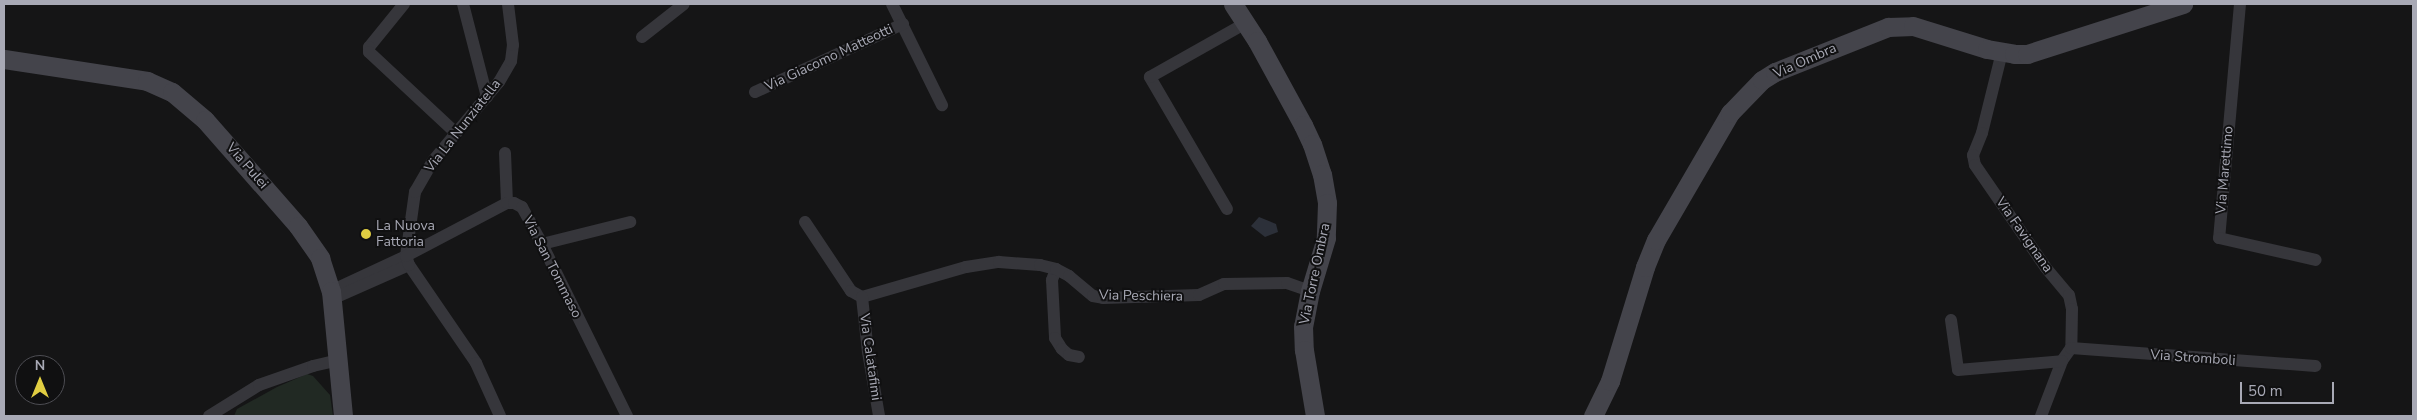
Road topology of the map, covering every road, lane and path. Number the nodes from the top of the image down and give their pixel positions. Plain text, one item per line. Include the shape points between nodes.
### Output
1 (404, 4) edge
2 (463, 4) edge
3 (508, 4) edge
4 (684, 4) edge
5 (892, 4) edge
6 (1233, 4) edge
7 (2183, 4) edge
8 (2240, 4) edge
9 (1246, 23) junction
10 (902, 24) junction
11 (642, 38) dead end
12 (2002, 52) junction
13 (4, 59) edge
14 (755, 92) dead end
15 (488, 97) junction
16 (942, 104) dead end
17 (456, 133) junction
18 (505, 153) dead end
19 (507, 203) junction
20 (1227, 209) dead end
21 (630, 222) dead end
22 (805, 222) dead end
23 (542, 244) junction
24 (408, 260) junction
25 (2316, 260) dead end
26 (1056, 269) junction
27 (1310, 291) junction
28 (331, 295) junction
29 (862, 297) junction
30 (1951, 320) dead end
31 (2071, 348) junction
32 (1079, 357) dead end
33 (338, 360) junction
34 (2062, 361) junction
35 (2315, 366) dead end
36 (209, 416) edge
37 (343, 416) edge
38 (500, 416) edge
39 (626, 416) edge
40 (879, 416) edge
41 (1315, 416) edge
42 (1593, 416) edge
43 (2041, 416) edge

1 - 17 street via 369,47 370,52
2 - 15 street
3 - 15 street, Via La Nunziatella via 513,45 511,61
4 - 11 street
5 - 10 street
6 - 9 main road, Via Torre Ombra
7 - 12 main road, Via Ombra via 2040,51 2027,54
8 - 25 street, Via Marettimo via 2219,238
9 - 20 street via 1150,76
9 - 27 main road, Via Torre Ombra via 1312,144 1322,174 1327,203 1326,238
10 - 14 street, Via Giacomo Matteotti
10 - 16 street
12 - 31 street, Via Favignana via 1982,133 1973,155 1975,165 2069,296
12 - 42 main road, Via Ombra via 1913,26 1888,27 1775,72 1750,91 1719,128 1649,254 1610,380
13 - 28 main road, Via Pulei via 146,80 172,92 205,120 298,226 320,258
15 - 17 street, Via La Nunziatella
17 - 24 street, Via La Nunziatella via 432,162 415,192
18 - 19 street
19 - 23 street, Via San Tommaso via 522,207
19 - 24 street
21 - 23 street
22 - 29 street via 851,291
23 - 39 street, Via San Tommaso
24 - 28 street
24 - 38 street via 476,362
26 - 27 street, Via Peschiera via 1093,296 1103,298 1199,295 1224,284 1288,283
26 - 29 street, Via Peschiera via 1040,264 999,262 966,267
26 - 32 street via 1052,280 1055,338 1069,355
27 - 41 main road, Via Torre Ombra via 1303,326
28 - 33 main road, Via Pulei
29 - 40 street, Via Calatafimi
30 - 34 street via 1958,370
31 - 34 street
31 - 35 street, Via Stromboli
33 - 36 street via 259,385
33 - 37 main road, Via Pulei
34 - 43 street

